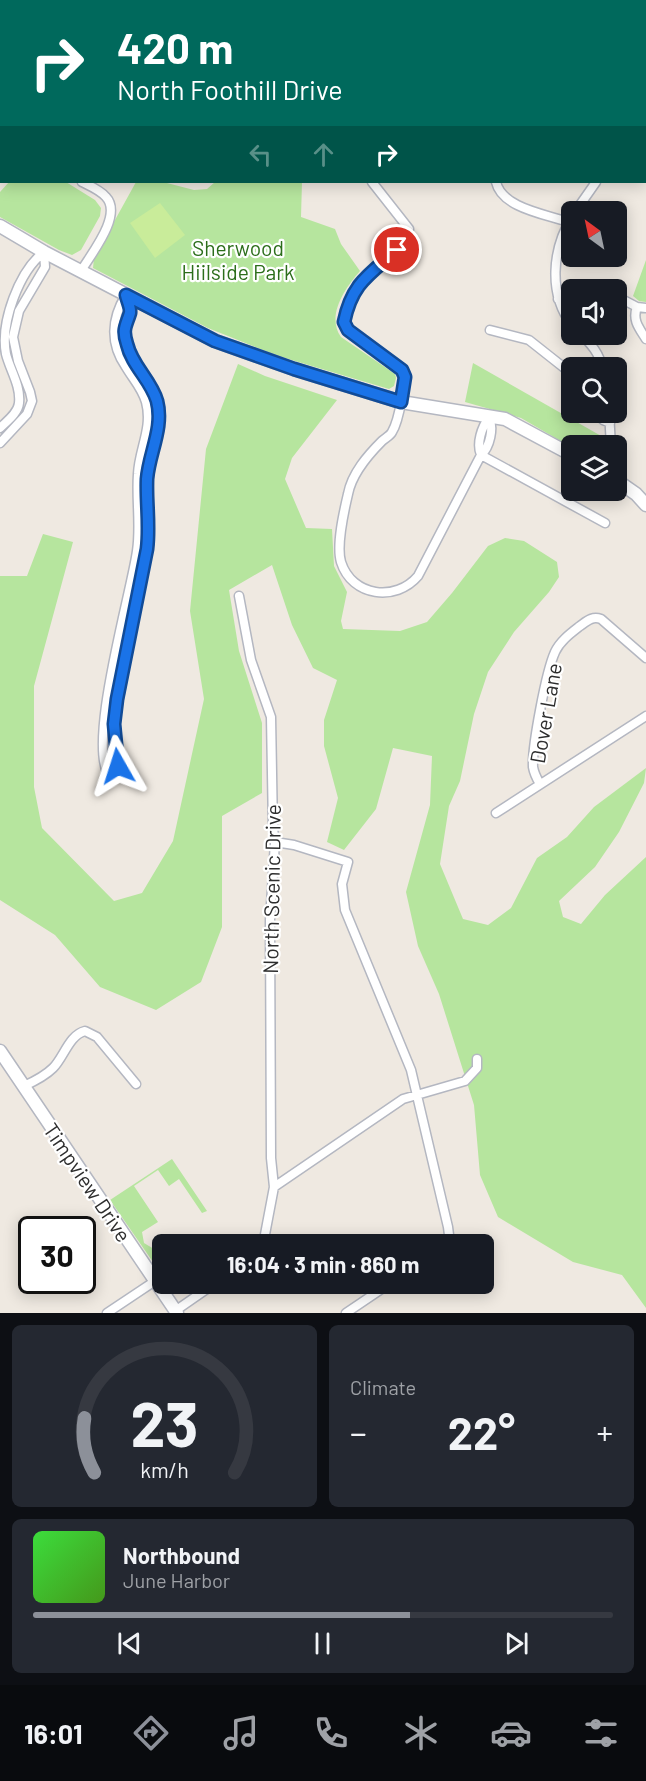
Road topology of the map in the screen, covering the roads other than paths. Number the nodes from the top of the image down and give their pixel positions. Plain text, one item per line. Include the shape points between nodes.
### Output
1 (373, 183) edge
2 (496, 183) edge
3 (595, 183) edge
4 (94, 185) edge
5 (582, 201) edge
6 (561, 217) edge
7 (0, 226) edge
8 (561, 240) edge
9 (44, 252) junction
10 (81, 271) junction
11 (126, 295) junction
12 (561, 298) edge
13 (558, 299) junction
14 (627, 301) edge
15 (561, 305) edge
16 (642, 308) edge
17 (114, 329) junction
18 (125, 330) junction
19 (490, 330) dead end
20 (646, 339) edge
21 (561, 365) edge
22 (401, 402) junction
23 (489, 417) junction
24 (610, 423) edge
25 (0, 428) edge
26 (610, 435) edge
27 (0, 443) edge
28 (561, 449) edge
29 (481, 455) junction
30 (627, 488) edge
31 (138, 492) junction
32 (148, 492) junction
33 (646, 506) edge
34 (605, 523) dead end
35 (239, 596) dead end
36 (646, 658) edge
37 (646, 716) edge
38 (540, 784) junction
39 (496, 813) dead end
40 (275, 842) junction
41 (0, 1052) edge
42 (477, 1059) dead end
43 (136, 1084) dead end
44 (24, 1086) junction
45 (417, 1094) junction
46 (274, 1187) junction
47 (265, 1234) edge
48 (449, 1234) edge
49 (152, 1277) edge
50 (152, 1283) edge
51 (164, 1294) edge
52 (200, 1294) edge
53 (374, 1294) edge
54 (176, 1312) edge
55 (107, 1313) edge
56 (346, 1313) edge

1 - 22 street via 409,229 407,242 358,284 344,322 348,330 402,370 405,377
2 - 6 street via 511,203
3 - 5 street
4 - 10 street via 107,198 112,214
7 - 9 street
8 - 13 street via 554,279
9 - 10 street
9 - 25 street via 34,259 6,313 4,346 20,401
9 - 27 street via 45,267 19,311 13,337 30,392 30,407
10 - 11 street
11 - 17 street via 118,308
11 - 18 street via 130,312
11 - 22 street via 215,341
12 - 13 street
13 - 15 street
14 - 16 street
16 - 20 street via 636,322
17 - 18 street
17 - 31 street via 116,350 147,405 148,429 138,472
18 - 32 street via 130,354 153,390 158,406 158,432 149,466
19 - 21 street via 529,340
22 - 23 street
22 - 29 street via 383,441 365,460 348,492 340,552 352,580 360,586 380,593 398,590 414,581
23 - 28 street via 505,419
23 - 29 street via 492,425 486,451
24 - 26 street
29 - 34 street
30 - 33 street
31 - 32 street
31 - 32 street via 137,551 103,725 105,767 111,778 118,774 114,724 147,549
35 - 40 street, North Scenic Drive via 251,660 271,717
36 - 38 street, Dover Lane via 596,617 568,634 555,651 548,676 533,757 533,771
37 - 38 street
38 - 39 street
40 - 45 street via 294,844 348,862 342,884 345,910 411,1070
40 - 46 street, North Scenic Drive via 270,920
41 - 44 street, Timpview Drive
42 - 45 street via 477,1068 465,1081
43 - 44 street via 97,1037 85,1031 78,1033 54,1067
44 - 49 street, Timpview Drive
45 - 46 street via 403,1099
45 - 48 street
46 - 47 street, North Scenic Drive
50 - 55 street
51 - 54 street, Timpview Drive
52 - 54 street
53 - 56 street

